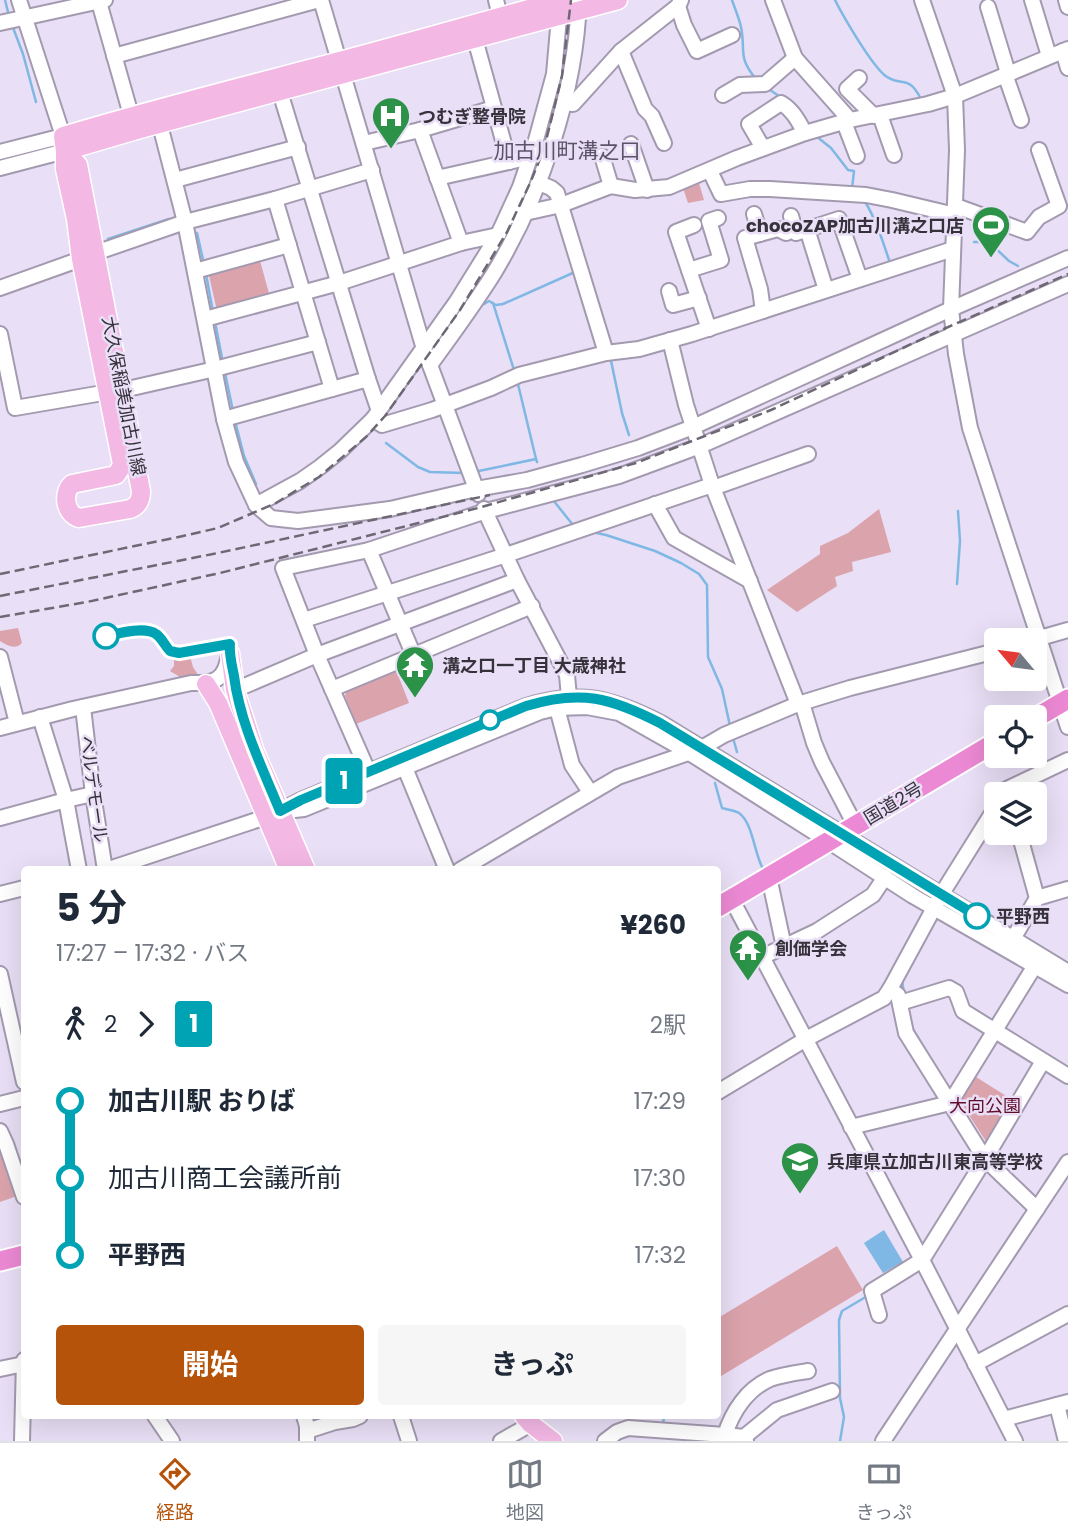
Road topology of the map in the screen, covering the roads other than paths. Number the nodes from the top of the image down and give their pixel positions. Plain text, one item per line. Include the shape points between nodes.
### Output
1 (19, 0) edge
2 (320, 0) edge
3 (618, 0) edge
4 (773, 0) edge
5 (922, 0) edge
6 (1032, 0) edge
7 (1066, 0) edge
8 (102, 1) edge
9 (680, 3) edge
10 (560, 4) edge
11 (579, 5) edge
12 (988, 7) dead end
13 (1068, 7) edge
14 (498, 8) edge
15 (24, 17) junction
16 (0, 23) edge
17 (723, 35) dead end
18 (475, 40) junction
19 (621, 51) junction
20 (1060, 52) edge
21 (114, 56) junction
22 (795, 58) junction
23 (342, 68) junction
24 (1068, 68) edge
25 (1007, 74) junction
26 (859, 78) dead end
27 (281, 92) junction
28 (723, 95) dead end
29 (955, 96) junction
30 (564, 103) junction
31 (494, 108) junction
32 (131, 115) junction
33 (877, 116) junction
34 (1021, 120) dead end
35 (847, 121) junction
36 (160, 125) junction
37 (420, 130) junction
38 (805, 133) junction
39 (665, 134) dead end
40 (64, 143) junction
41 (364, 143) junction
42 (631, 144) dead end
43 (298, 148) junction
44 (763, 148) junction
45 (1039, 150) dead end
46 (0, 152) edge
47 (894, 155) dead end
48 (537, 156) junction
49 (602, 156) dead end
50 (857, 156) dead end
51 (509, 162) junction
52 (0, 168) edge
53 (372, 170) junction
54 (710, 171) junction
55 (438, 178) junction
56 (175, 180) junction
57 (539, 183) junction
58 (611, 186) junction
59 (310, 188) junction
60 (647, 190) junction
61 (275, 199) junction
62 (561, 205) junction
63 (955, 211) junction
64 (525, 213) junction
65 (754, 214) dead end
66 (507, 217) junction
67 (718, 218) dead end
68 (185, 222) junction
69 (694, 225) dead end
70 (798, 225) junction
71 (760, 234) junction
72 (498, 235) junction
73 (461, 243) junction
74 (289, 244) junction
75 (953, 249) junction
76 (88, 256) junction
77 (1068, 258) edge
78 (400, 263) junction
79 (689, 270) junction
80 (195, 271) junction
81 (860, 279) junction
82 (339, 283) junction
83 (1068, 284) edge
84 (0, 288) edge
85 (827, 290) junction
86 (669, 291) dead end
87 (304, 293) junction
88 (699, 298) junction
89 (951, 309) junction
90 (763, 311) junction
91 (205, 319) junction
92 (709, 329) junction
93 (953, 333) junction
94 (0, 334) edge
95 (670, 340) junction
96 (318, 342) junction
97 (424, 349) junction
98 (606, 353) junction
99 (430, 365) junction
100 (3, 367) edge
101 (215, 369) junction
102 (368, 379) junction
103 (332, 389) junction
104 (114, 391) junction
105 (444, 405) junction
106 (376, 415) junction
107 (224, 419) junction
108 (693, 427) junction
109 (699, 446) junction
110 (808, 454) dead end
111 (713, 486) junction
112 (477, 491) junction
113 (655, 504) junction
114 (256, 505) junction
115 (485, 510) junction
116 (369, 550) junction
117 (506, 555) junction
118 (517, 580) junction
119 (750, 581) junction
120 (388, 592) junction
121 (532, 606) junction
122 (304, 620) junction
123 (399, 623) junction
124 (1032, 628) edge
125 (1068, 630) edge
126 (1047, 637) edge
127 (230, 653) joint
128 (984, 654) edge
129 (317, 655) junction
130 (414, 656) junction
131 (0, 657) edge
132 (1047, 664) edge
133 (206, 684) junction
134 (332, 689) junction
135 (235, 690) junction
136 (569, 697) junction
137 (1064, 701) edge
138 (800, 703) junction
139 (83, 707) junction
140 (587, 707) junction
141 (557, 708) junction
142 (1047, 711) edge
143 (40, 717) junction
144 (17, 723) junction
145 (1068, 727) edge
146 (0, 728) edge
147 (984, 749) edge
148 (694, 750) junction
149 (1068, 760) edge
150 (405, 768) junction
151 (368, 771) junction
152 (1027, 782) edge
153 (590, 793) junction
154 (93, 794) junction
155 (66, 800) junction
156 (273, 814) junction
157 (0, 818) edge
158 (984, 826) edge
159 (841, 833) junction
160 (1022, 845) edge
161 (78, 866) edge
162 (105, 866) edge
163 (118, 866) edge
164 (288, 866) edge
165 (304, 866) edge
166 (445, 866) edge
167 (467, 866) edge
168 (769, 877) junction
169 (885, 877) junction
170 (21, 889) edge
171 (1068, 889) edge
172 (0, 894) edge
173 (1037, 898) junction
174 (938, 901) junction
175 (724, 902) edge
176 (1010, 944) junction
177 (784, 947) junction
178 (762, 957) junction
179 (1038, 961) junction
180 (1068, 972) edge
181 (0, 974) edge
182 (1068, 985) edge
183 (890, 989) junction
184 (900, 1003) junction
185 (995, 1030) junction
186 (806, 1039) junction
187 (1043, 1061) junction
188 (21, 1068) edge
189 (1068, 1076) edge
190 (721, 1090) edge
191 (21, 1099) edge
192 (950, 1103) junction
193 (0, 1104) edge
194 (851, 1127) junction
195 (0, 1131) edge
196 (985, 1159) junction
197 (1068, 1162) edge
198 (21, 1189) edge
199 (1037, 1209) junction
200 (21, 1256) edge
201 (922, 1260) junction
202 (0, 1261) edge
203 (1068, 1314) edge
204 (879, 1315) dead end
205 (957, 1329) junction
206 (21, 1364) edge
207 (975, 1364) junction
208 (0, 1369) edge
209 (808, 1371) dead end
210 (832, 1391) dead end
211 (1062, 1404) edge
212 (23, 1419) edge
213 (157, 1419) edge
214 (353, 1419) edge
215 (402, 1419) edge
216 (1004, 1419) junction
217 (528, 1420) edge
218 (725, 1435) junction
219 (307, 1436) edge
220 (745, 1439) edge
221 (22, 1441) edge
222 (172, 1441) edge
223 (409, 1441) edge
224 (501, 1441) edge
225 (553, 1441) edge
226 (605, 1441) edge
227 (883, 1441) edge
228 (1015, 1441) edge
229 (1066, 1441) edge

1 - 15 street
2 - 21 street
2 - 23 street
3 - 11 main road
4 - 22 street
5 - 29 street
6 - 20 street
7 - 13 street
8 - 15 street
8 - 21 street
9 - 17 street via 684,25 698,51
9 - 19 street
10 - 11 main road
10 - 14 main road
10 - 18 main road
10 - 48 street via 554,74
11 - 30 street
12 - 25 street
14 - 23 main road
15 - 16 street
15 - 40 street
18 - 23 main road
18 - 31 street
19 - 30 street via 573,104
19 - 39 street via 645,109
20 - 24 street
20 - 25 street
21 - 32 street
22 - 28 street via 765,83 740,85
22 - 35 street
23 - 27 main road
23 - 32 main road
23 - 41 street
25 - 29 street
25 - 34 street
26 - 33 street via 847,89
27 - 36 main road
27 - 43 street
29 - 33 street
29 - 63 street
30 - 48 street
31 - 37 street
31 - 51 street
32 - 40 main road
33 - 35 street
33 - 47 street
35 - 38 street
35 - 50 street
36 - 40 main road
36 - 56 street
37 - 41 street
37 - 55 street
38 - 44 street
38 - 44 street via 795,114 780,103 749,124
40 - 46 street
40 - 52 street
40 - 76 main road, 大久保稲美加古川線 via 65,169
41 - 53 street
42 - 60 street
43 - 56 street
43 - 59 street
44 - 54 street
45 - 63 street via 1059,206 1039,217 1027,232
48 - 51 street
48 - 57 street
48 - 66 street
49 - 58 street
51 - 55 street
53 - 59 street
53 - 78 street
54 - 60 street
54 - 63 street via 721,194 770,189 866,195
55 - 73 street
56 - 68 street
57 - 62 street via 557,193
57 - 64 street
58 - 60 street
58 - 62 street
59 - 61 street
59 - 82 street
61 - 68 street
61 - 74 street
62 - 64 street
62 - 98 street
63 - 75 street
64 - 66 street
64 - 99 street via 494,272
65 - 71 street
66 - 72 street
67 - 79 street via 709,221 721,260
68 - 76 street
68 - 80 street
69 - 79 street via 676,232
70 - 71 street via 786,233 778,229
70 - 81 street via 839,219
70 - 85 street
71 - 90 street via 745,238
72 - 73 street
72 - 97 street
73 - 78 street
74 - 80 street
74 - 87 street
75 - 81 street
75 - 89 street
76 - 84 street
76 - 104 main road, 大久保稲美加古川線
77 - 89 street
78 - 82 street
78 - 97 street
79 - 88 street
80 - 91 street
81 - 85 street
82 - 87 street
82 - 102 street
83 - 93 street
85 - 90 street
86 - 88 street via 673,305
87 - 91 street
87 - 96 street
88 - 92 street
89 - 93 street
89 - 108 street
90 - 92 street
91 - 101 street
92 - 95 street
93 - 109 street
93 - 124 street via 970,428
94 - 100 street
95 - 98 street
95 - 108 street
96 - 101 street
96 - 103 street
97 - 99 street
97 - 106 street
98 - 105 street via 519,375
99 - 105 street
100 - 104 street via 15,408
101 - 104 street
101 - 107 street
102 - 103 street
102 - 106 street
103 - 107 street
104 - 104 main road, 大久保稲美加古川線 via 141,496 130,509 75,518 69,512 68,488 116,475 121,467
105 - 106 street via 382,425
105 - 112 street
106 - 114 street via 320,467
107 - 114 street via 236,462
108 - 109 street
108 - 112 street via 582,465
109 - 111 street
109 - 115 street via 619,476
110 - 111 street
111 - 113 street
111 - 119 street
112 - 114 street via 298,521 271,518
113 - 117 street
113 - 119 street via 674,538
115 - 116 street
115 - 117 street
116 - 120 street
116 - 122 street via 283,568
117 - 118 street
117 - 120 street
118 - 121 street
118 - 123 street
119 - 138 street
120 - 122 street
120 - 123 street
121 - 130 street
121 - 136 street via 567,675
122 - 129 street
123 - 129 street
123 - 130 street
125 - 126 street
127 - 133 street via 220,677
127 - 135 main road
128 - 138 street
129 - 134 street
129 - 135 street
130 - 134 street
131 - 144 street
132 - 137 street
133 - 139 street via 191,683
133 - 156 main road
134 - 151 street
135 - 156 main road
136 - 140 street
136 - 141 street
136 - 148 street via 585,696 635,710
136 - 151 street via 526,706
137 - 142 highway
137 - 145 street
138 - 148 street
138 - 159 street
139 - 143 street
139 - 154 street, ベルデモール
140 - 141 street
140 - 148 street via 619,713
141 - 150 street
141 - 153 street via 572,765
143 - 144 street
143 - 155 street
144 - 146 street
147 - 159 highway, 国道2号
148 - 153 street via 618,777
148 - 159 street
149 - 152 street
150 - 156 street via 304,809
150 - 166 street
151 - 156 street
153 - 167 street
154 - 155 street
154 - 162 street, ベルデモール
155 - 157 street
155 - 161 street
156 - 163 street
156 - 164 main road
156 - 165 main road
158 - 174 street
159 - 168 highway, 国道2号
159 - 169 street
159 - 174 street
160 - 173 street
168 - 175 highway, 国道2号
168 - 177 street
169 - 174 street via 913,896
169 - 177 street via 873,895
170 - 172 street
171 - 173 street
173 - 176 street
174 - 176 street
174 - 183 street
175 - 178 street
176 - 179 street
177 - 178 street
178 - 186 street
179 - 180 street
179 - 182 street
179 - 185 street
181 - 188 street
183 - 184 street
183 - 186 street via 884,998
184 - 185 street via 949,988 956,992 963,1011
184 - 192 street via 906,1033
185 - 187 street
185 - 192 street
186 - 190 street
186 - 194 street
187 - 189 street
187 - 196 street
191 - 193 street
192 - 194 street
192 - 196 street
194 - 201 street
195 - 198 street
196 - 199 street
196 - 201 street
197 - 199 street
199 - 205 street
200 - 202 highway
201 - 204 street via 872,1291
201 - 205 street
203 - 207 street
205 - 207 street
205 - 227 street
206 - 208 street
207 - 216 street
209 - 218 street via 758,1386 737,1408
210 - 220 street via 777,1410
211 - 216 street
211 - 229 street
212 - 221 street
213 - 222 street
214 - 219 street
215 - 223 street
216 - 228 street
217 - 224 street
217 - 225 main road
218 - 220 street
218 - 226 street via 628,1428

